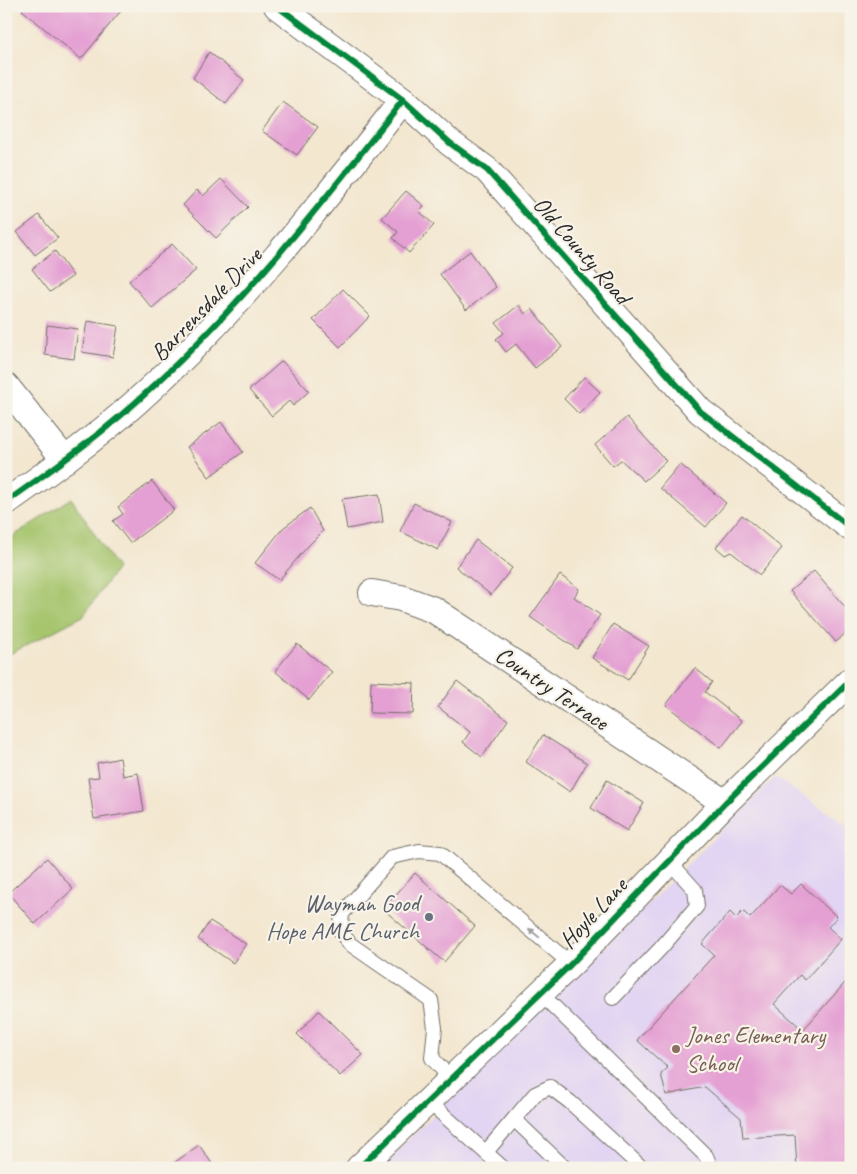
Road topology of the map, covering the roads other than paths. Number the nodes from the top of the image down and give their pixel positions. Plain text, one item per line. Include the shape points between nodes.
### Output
1 (277, 6) edge
2 (403, 100) junction
3 (6, 386) edge
4 (65, 460) junction
5 (6, 502) edge
6 (851, 528) edge
7 (372, 593) dead end
8 (851, 680) edge
9 (724, 803) junction
10 (669, 861) junction
11 (571, 964) junction
12 (541, 994) junction
13 (613, 998) dead end
14 (451, 1079) junction
15 (428, 1101) junction
16 (514, 1119) junction
17 (486, 1152) junction
18 (359, 1168) edge
19 (503, 1168) edge
20 (565, 1168) edge
21 (642, 1168) edge
22 (711, 1168) edge

1 - 2 street, Old County Road
2 - 4 street, Barrensdale Drive via 258,281 135,404
2 - 6 street, Old County Road via 450,143 487,170 700,411
3 - 4 street
4 - 5 street, Barrensdale Drive
7 - 9 street, Country Terrace via 402,598 434,610
8 - 9 street, Hoyle Lane
9 - 10 street, Hoyle Lane
10 - 11 street, Hoyle Lane
10 - 13 lane via 695,890 697,906
11 - 12 street, Hoyle Lane
11 -> 14 lane via 440,853 419,851 392,858 342,914 340,931 350,944 431,1000 435,1028 432,1058
12 - 14 street, Hoyle Lane
12 - 22 lane via 706,1156
14 - 15 street, Hoyle Lane
15 - 17 lane
15 - 18 street, Hoyle Lane
16 - 17 lane
16 - 20 lane
16 - 21 lane via 535,1094 550,1087
17 - 19 lane

